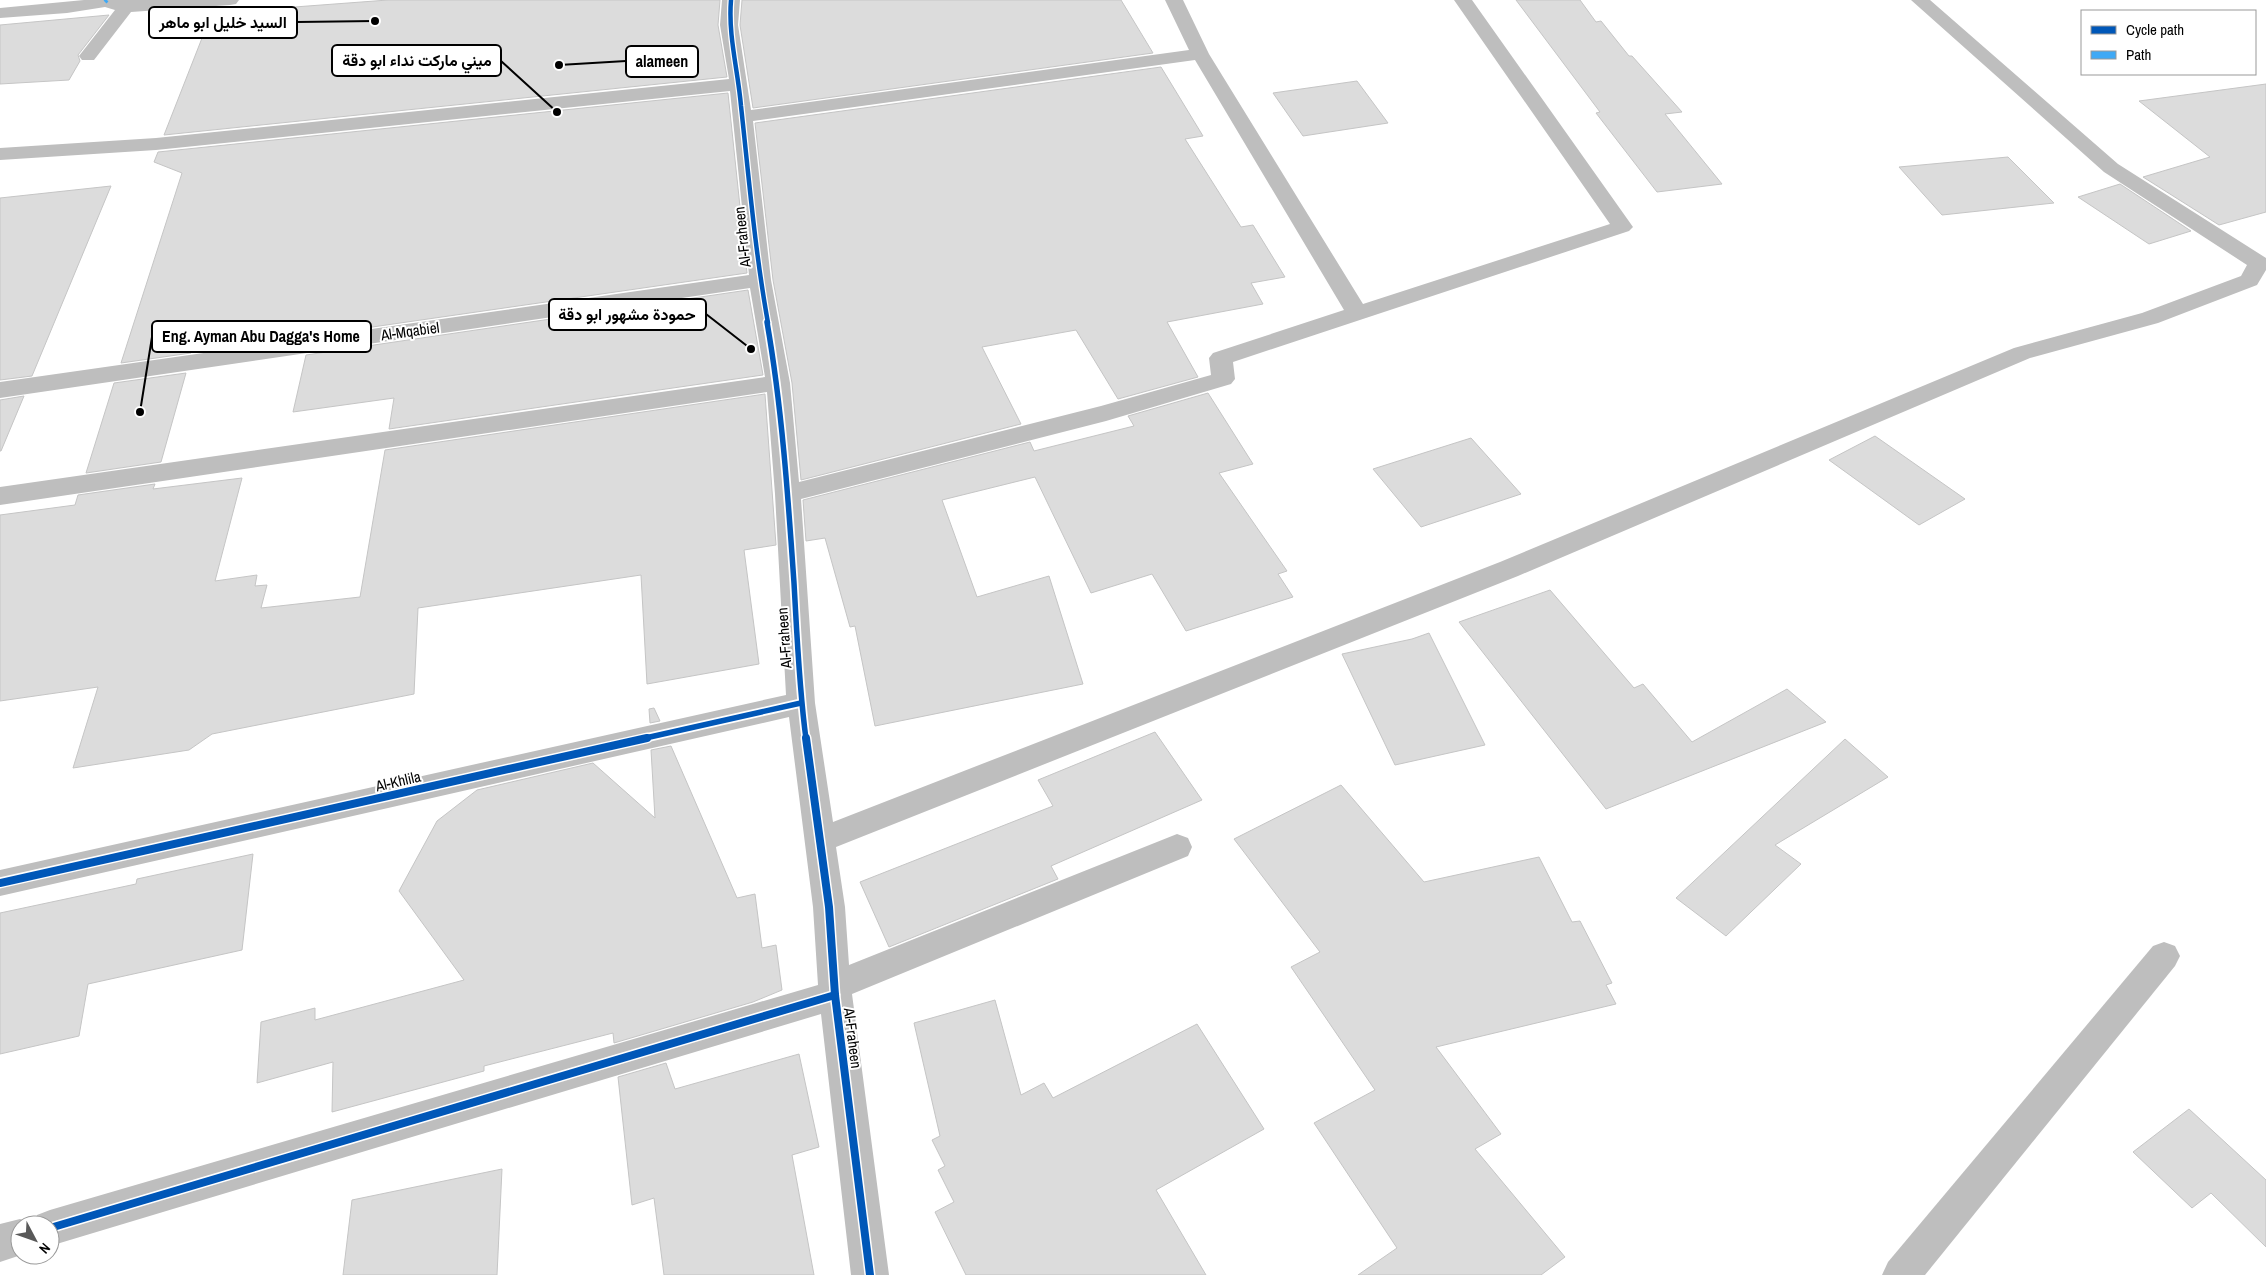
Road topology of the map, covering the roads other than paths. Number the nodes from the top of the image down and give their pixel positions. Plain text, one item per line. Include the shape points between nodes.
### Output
1 (230, 0) edge
2 (731, 0) edge
3 (1174, 0) edge
4 (1463, 0) edge
5 (1920, 0) edge
6 (126, 7) junction
7 (0, 13) edge
8 (1200, 54) junction
9 (88, 56) dead end
10 (738, 84) junction
11 (742, 117) junction
12 (0, 154) edge
13 (760, 280) junction
14 (1358, 314) junction
15 (778, 383) junction
16 (0, 390) edge
17 (788, 494) junction
18 (0, 496) edge
19 (801, 703) junction
20 (820, 840) junction
21 (1177, 847) dead end
22 (0, 883) edge
23 (2164, 956) dead end
24 (835, 991) junction
25 (60, 1225) edge
26 (870, 1275) edge
27 (1900, 1275) edge

1 - 6 street
2 - 10 street, Al-Fraheen via 729,25
3 - 8 street
4 - 14 street via 1622,227
5 - 20 street via 2111,168 2259,263 2249,280 2150,318 2022,353 1509,569
6 - 7 street via 105,2
6 - 9 street
8 - 11 street
8 - 14 street
10 - 11 street, Al-Fraheen
10 - 12 street via 156,144
11 - 13 street, Al-Fraheen
13 - 15 street, Al-Fraheen
13 - 16 street, Al-Mqabiel
14 - 17 street via 1221,358 1223,379 1106,413
15 - 17 street, Al-Fraheen
15 - 18 street
17 - 19 street, Al-Fraheen
19 - 20 street, Al-Fraheen
19 - 22 street, Al-Khlila
20 - 24 street, Al-Fraheen
21 - 24 street
23 - 27 street
24 - 25 street
24 - 26 street, Al-Fraheen

